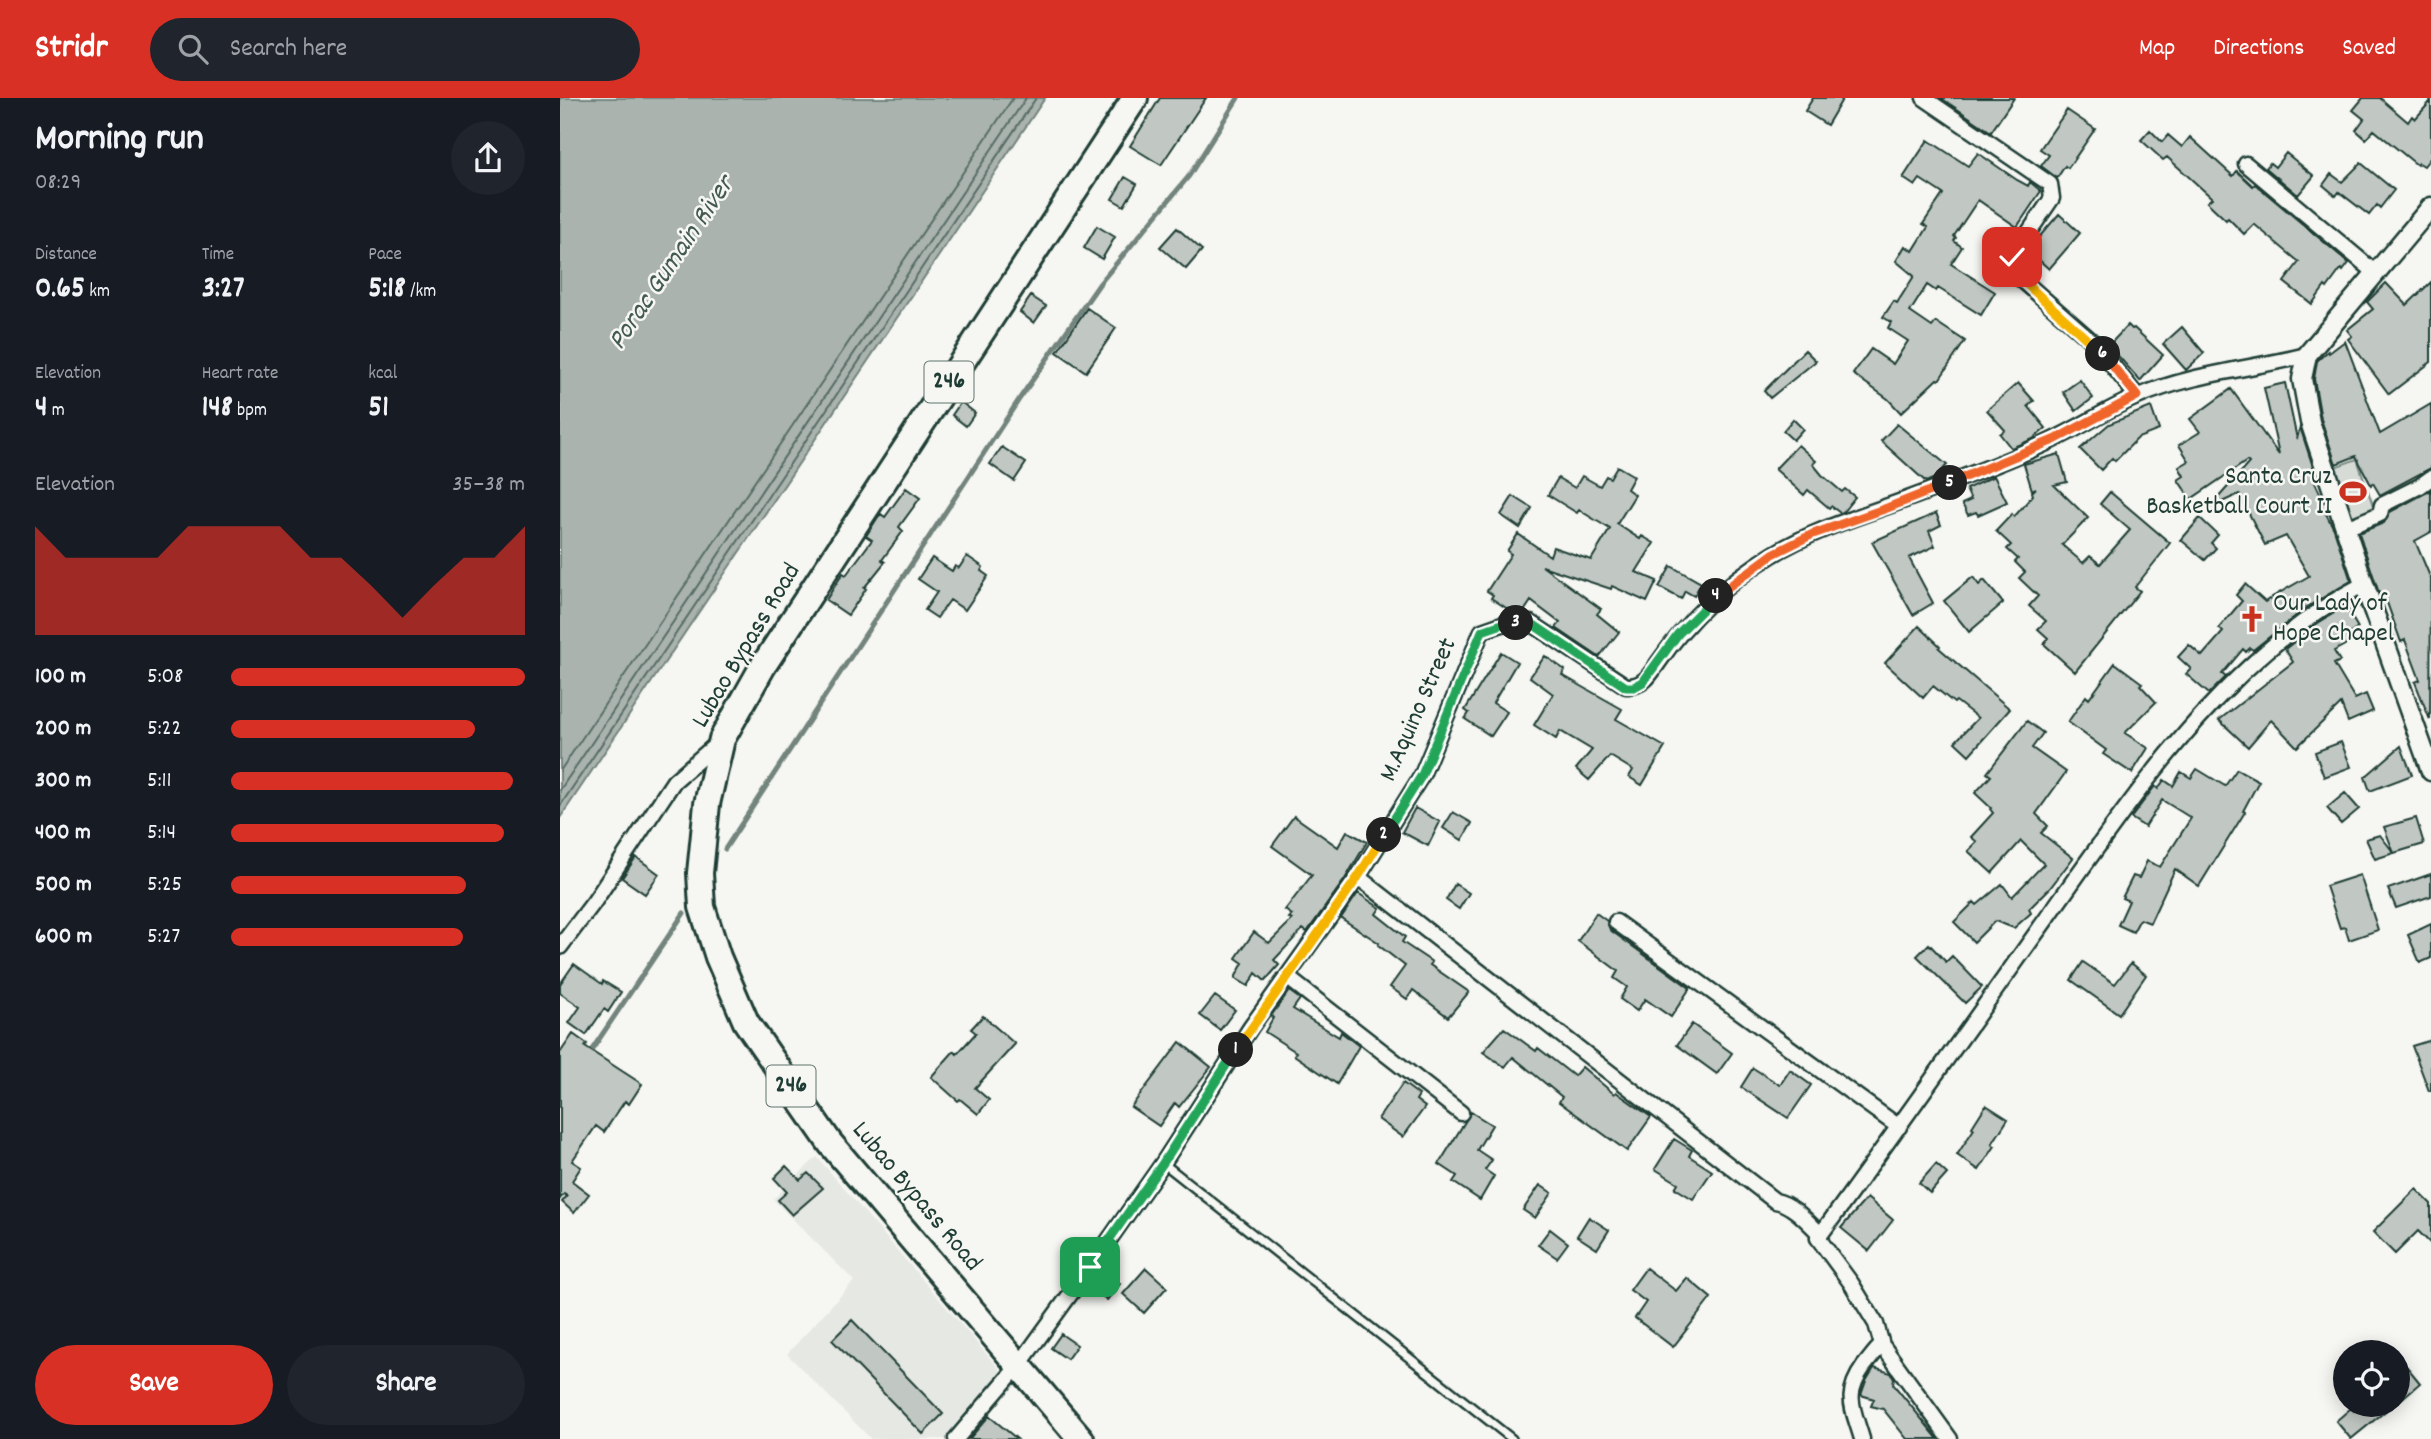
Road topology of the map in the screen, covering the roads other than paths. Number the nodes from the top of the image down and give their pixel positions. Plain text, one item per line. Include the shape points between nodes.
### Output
1 (1135, 98) edge
2 (1924, 98) edge
3 (2246, 164) dead end
4 (2431, 207) edge
5 (2377, 274) junction
6 (2307, 355) junction
7 (2137, 396) junction
8 (2431, 478) edge
9 (2346, 528) junction
10 (2364, 583) junction
11 (722, 739) junction
12 (2431, 771) edge
13 (1358, 877) junction
14 (1616, 922) dead end
15 (560, 947) edge
16 (1287, 977) junction
17 (1461, 1113) dead end
18 (1899, 1127) junction
19 (1163, 1163) junction
20 (1818, 1238) junction
21 (1882, 1345) junction
22 (1019, 1365) junction
23 (956, 1439) edge
24 (1081, 1439) edge
25 (1511, 1439) edge
26 (1862, 1439) edge
27 (1950, 1439) edge

1 - 11 highway, Lubao Bypass Road / 246 via 771,654
2 - 7 street via 2050,184 2052,198 2012,257 2012,266 2095,345
3 - 5 street
4 - 5 street
5 - 6 street
6 - 7 street, M.Aquino Street
6 - 9 street via 2302,379 2310,422
7 - 13 street, M.Aquino Street via 2056,439 1773,554 1702,608 1648,677 1634,687 1626,687 1531,623 1505,623 1482,631 1422,775
8 - 9 street via 2382,505 2380,514
9 - 10 street
10 - 12 street
10 - 18 street via 2294,628 2190,727 2116,822
11 - 15 street via 674,781
11 - 22 highway, Lubao Bypass Road / 246 via 707,804 700,873 702,907 746,1022 830,1143
13 - 16 street, M.Aquino Street
13 - 20 street via 1764,1193 1798,1214 1818,1232
14 - 18 street
16 - 17 street
16 - 19 street, M.Aquino Street
18 - 20 street
19 - 22 street, M.Aquino Street
19 - 25 lane
20 - 21 street via 1876,1324
21 - 26 street via 1851,1387
21 - 27 street
22 - 23 street, M.Aquino Street
22 - 24 highway, Lubao Bypass Road / 246

